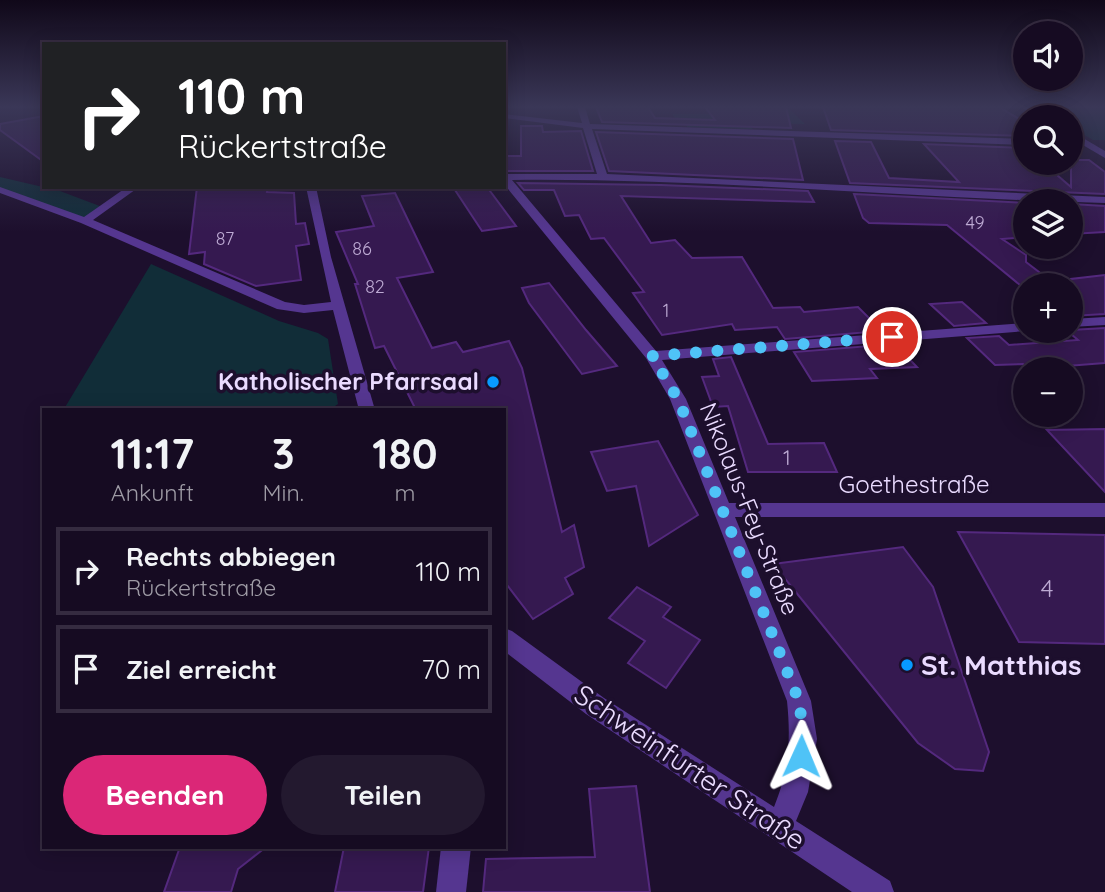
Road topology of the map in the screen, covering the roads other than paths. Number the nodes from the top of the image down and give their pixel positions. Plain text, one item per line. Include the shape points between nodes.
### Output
1 (595, 149) edge
2 (602, 175) junction
3 (506, 177) edge
4 (506, 179) edge
5 (131, 189) edge
6 (311, 189) edge
7 (0, 190) edge
8 (1105, 200) edge
9 (85, 221) junction
10 (340, 305) junction
11 (1105, 321) edge
12 (1083, 322) edge
13 (1013, 328) edge
14 (652, 356) junction
15 (366, 408) edge
16 (723, 510) junction
17 (1105, 510) edge
18 (506, 639) edge
19 (780, 826) junction
20 (456, 849) edge
21 (451, 892) edge
22 (879, 892) edge

1 - 2 street
2 - 3 street
2 - 8 street
4 - 14 street, Nikolaus-Fey-Straße
5 - 9 street
6 - 10 street
7 - 9 street
9 - 10 street via 282,306
10 - 15 street
11 - 12 street
13 - 14 street
14 - 16 street, Nikolaus-Fey-Straße via 678,399
16 - 17 street, Goethestraße
16 - 19 street, Nikolaus-Fey-Straße via 799,701 804,739 794,792
18 - 19 street, Schweinfurter Straße via 596,706
19 - 22 street, Schweinfurter Straße
20 - 21 street

